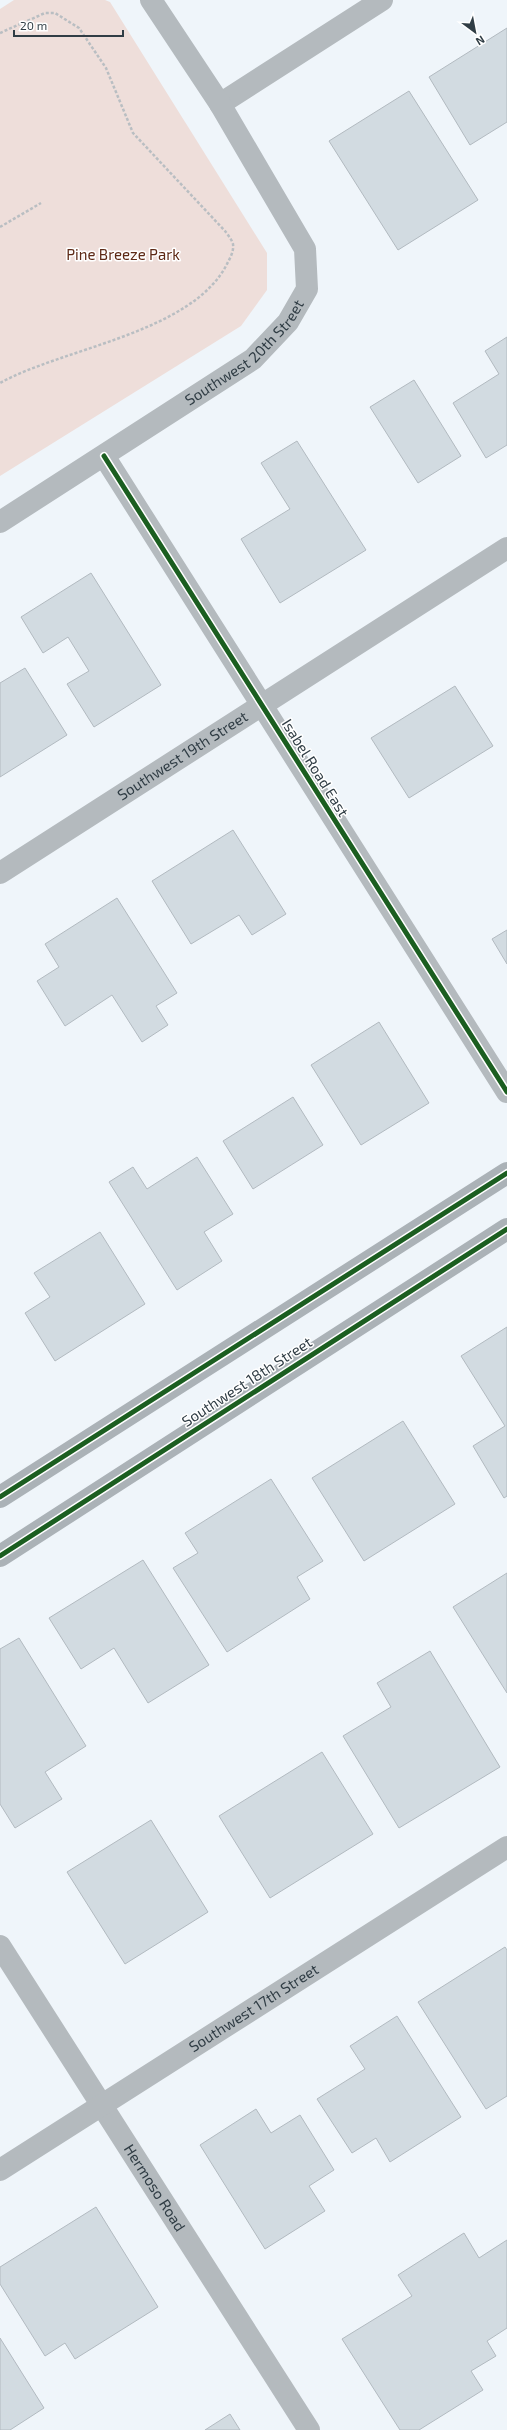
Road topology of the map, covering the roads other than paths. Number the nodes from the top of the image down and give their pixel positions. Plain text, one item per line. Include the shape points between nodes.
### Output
1 (151, 0) edge
2 (382, 0) edge
3 (220, 104) junction
4 (104, 456) junction
5 (0, 522) edge
6 (507, 548) edge
7 (261, 706) junction
8 (0, 873) edge
9 (507, 1092) edge
10 (507, 1173) edge
11 (507, 1229) edge
12 (0, 1497) edge
13 (0, 1556) edge
14 (507, 1847) edge
15 (0, 1946) edge
16 (103, 2105) junction
17 (0, 2170) edge
18 (309, 2430) edge

1 - 3 street, Southwest 20th Street
2 - 3 street
3 - 4 street, Southwest 20th Street via 305,249 306,289 288,322 254,360
4 - 5 street, Southwest 20th Street
4 - 7 street, Isabel Road East
6 - 7 street, Southwest 19th Street
7 - 8 street, Southwest 19th Street
7 - 9 street, Isabel Road East
10 - 12 main road
11 - 13 main road, Southwest 18th Street
14 - 16 street, Southwest 17th Street
15 - 16 street, Hermoso Road
16 - 17 street, Southwest 17th Street
16 - 18 street, Hermoso Road

